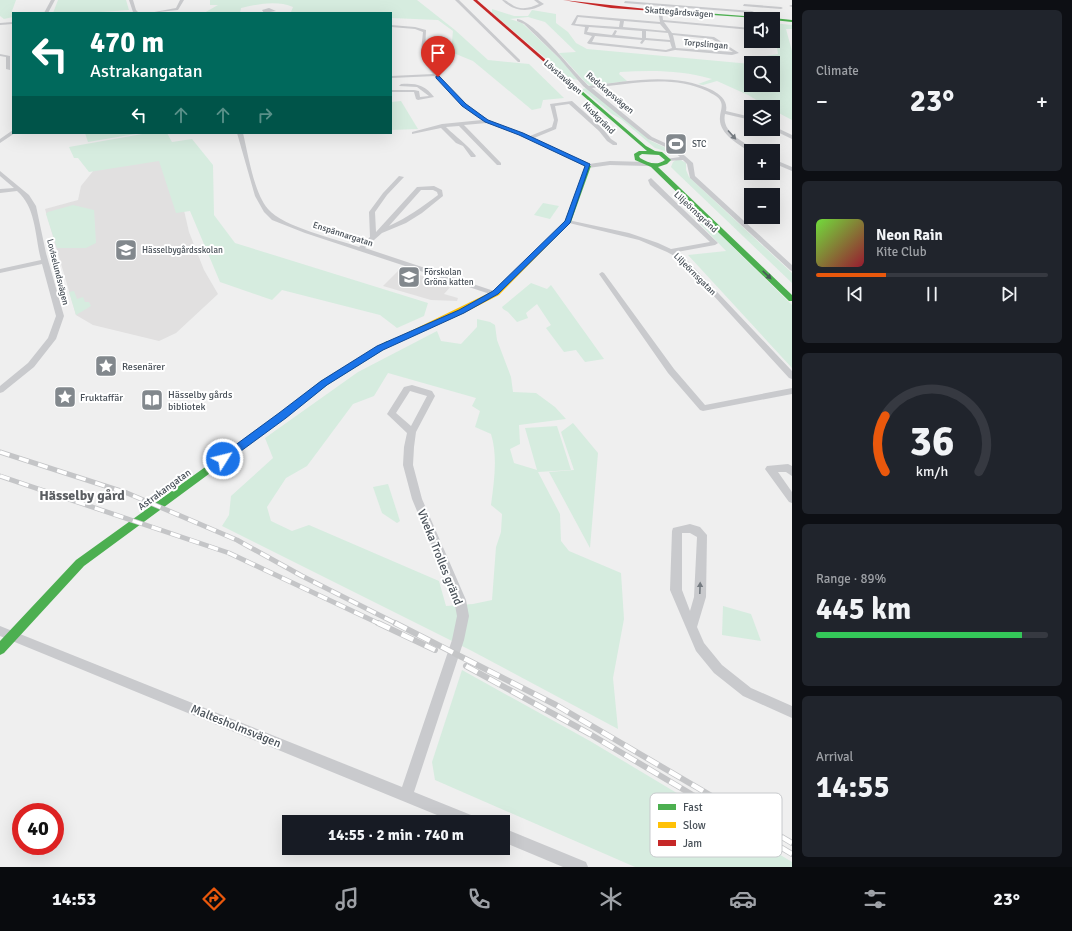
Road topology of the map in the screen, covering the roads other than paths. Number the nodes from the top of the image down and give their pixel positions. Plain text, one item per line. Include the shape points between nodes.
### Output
1 (53, 0) edge
2 (131, 0) edge
3 (182, 0) edge
4 (457, 0) edge
5 (468, 0) edge
6 (475, 0) edge
7 (504, 0) edge
8 (536, 0) edge
9 (565, 0) edge
10 (661, 0) edge
11 (624, 4) junction
12 (670, 5) junction
13 (740, 5) dead end
14 (735, 6) dead end
15 (781, 8) dead end
16 (585, 10) dead end
17 (737, 10) junction
18 (660, 11) junction
19 (47, 12) edge
20 (136, 12) edge
21 (158, 12) edge
22 (612, 12) dead end
23 (752, 12) dead end
24 (638, 14) dead end
25 (582, 16) junction
26 (744, 17) edge
27 (603, 18) junction
28 (609, 18) junction
29 (518, 20) dead end
30 (622, 20) junction
31 (780, 20) edge
32 (636, 21) junction
33 (792, 21) edge
34 (662, 22) junction
35 (12, 23) edge
36 (0, 24) edge
37 (392, 26) edge
38 (587, 26) junction
39 (600, 26) junction
40 (618, 28) junction
41 (744, 28) edge
42 (644, 30) junction
43 (670, 34) junction
44 (594, 35) junction
45 (613, 36) junction
46 (621, 37) junction
47 (644, 39) junction
48 (672, 41) junction
49 (619, 46) junction
50 (640, 48) junction
51 (675, 49) junction
52 (0, 55) edge
53 (520, 61) dead end
54 (8, 70) edge
55 (436, 75) junction
56 (392, 78) edge
57 (398, 85) dead end
58 (589, 88) junction
59 (392, 91) edge
60 (724, 112) junction
61 (744, 117) edge
62 (486, 121) junction
63 (460, 124) junction
64 (442, 126) junction
65 (780, 132) edge
66 (12, 133) edge
67 (414, 133) dead end
68 (240, 134) edge
69 (530, 138) junction
70 (792, 138) edge
71 (0, 141) edge
72 (477, 142) junction
73 (615, 144) dead end
74 (465, 145) junction
75 (744, 145) edge
76 (653, 152) junction
77 (637, 155) junction
78 (473, 156) dead end
79 (682, 156) junction
80 (665, 160) junction
81 (610, 163) junction
82 (499, 164) dead end
83 (780, 164) edge
84 (650, 165) junction
85 (588, 166) junction
86 (792, 169) edge
87 (1, 174) edge
88 (401, 177) dead end
89 (651, 180) dead end
90 (17, 189) junction
91 (0, 191) edge
92 (568, 222) junction
93 (380, 232) junction
94 (373, 238) junction
95 (360, 249) junction
96 (672, 251) junction
97 (45, 260) junction
98 (792, 269) edge
99 (0, 271) edge
100 (602, 274) dead end
101 (792, 287) edge
102 (496, 293) junction
103 (792, 299) edge
104 (792, 376) edge
105 (0, 390) edge
106 (792, 391) edge
107 (412, 432) junction
108 (792, 472) edge
109 (792, 498) edge
110 (692, 626) junction
111 (0, 631) edge
112 (12, 636) junction
113 (0, 649) edge
114 (792, 712) edge
115 (406, 795) junction
116 (454, 815) edge
117 (510, 838) edge
118 (581, 867) edge

1 - 19 street
2 - 20 street
3 - 21 street via 177,9
4 - 53 street
5 - 77 street, Lövstavägen via 594,109 635,148
6 - 76 street, Lövstavägen via 644,147
7 - 8 street via 515,9 525,10 542,4
9 - 11 street, Skattegårdsvägen
10 - 12 street via 668,1
11 - 12 street
11 - 18 street, Skattegårdsvägen
12 - 17 street
13 - 15 street
14 - 17 street
16 - 25 street
17 - 23 street
18 - 26 street, Skattegårdsvägen
18 - 34 street
22 - 28 street
24 - 32 street
25 - 27 street
25 - 38 street via 577,16 573,25
27 - 28 street
27 - 39 street
28 - 30 street
29 - 58 street, Redskapsvägen via 525,23
30 - 32 street
30 - 40 street
31 - 33 street
32 - 34 street
34 - 41 street
34 - 43 street
35 - 36 street
37 - 55 street via 425,31 423,56
38 - 39 street
38 - 44 street via 585,33
39 - 40 street
40 - 42 street
40 - 45 street
42 - 43 street
42 - 47 street
43 - 48 street
43 - 51 street, Torpslingan via 713,38 737,52 732,54
44 - 45 street
44 - 49 street via 589,43
45 - 46 street
46 - 47 street
46 - 49 street
47 - 48 street
47 - 50 street
48 - 51 street via 672,47
49 - 50 street
50 - 51 street via 666,51
52 - 54 street via 8,56
55 - 56 street
55 - 62 street via 471,111
57 - 59 street via 423,86 432,97 418,99 417,92 414,91
58 - 60 street via 654,80 681,82 715,94 724,103
58 - 79 street, Redskapsvägen via 650,138
60 - 61 street
60 -> 75 street via 722,119 725,127
62 - 63 street
62 - 69 street
63 - 64 street
63 - 72 street
64 - 67 street
64 - 74 street via 458,142
65 - 70 street
66 - 71 street
68 - 95 street, Enspännargatan via 249,171 259,200 266,211 279,221 300,230
69 - 73 street, Kuskgränd via 554,128 556,120 552,105 570,102
69 - 85 street
72 - 74 street
72 - 82 street
74 - 78 street
76 - 77 street, Lövstavägen
76 - 80 street, Lövstavägen
77 - 81 street
77 - 84 street, Lövstavägen via 638,161
79 - 80 street
79 - 98 street via 691,165 692,177
80 - 84 street
80 - 101 street via 669,170
81 - 84 street
81 - 85 street
83 - 86 street
84 -> 103 street, Lövstavägen
85 - 92 street, Astrakangatan
87 - 90 street, Loviselundsvägen
88 - 94 street via 372,212
89 - 96 street, Liljeörnsgränd via 652,184 715,243
90 - 91 street
90 - 97 street, Loviselundsvägen via 27,196 33,206
92 - 96 street, Liljeörnsgatan via 639,238
92 - 102 street, Astrakangatan
93 - 93 street via 420,212 441,195 440,192 434,188 419,188
93 - 94 street
94 - 95 street
95 - 102 street, Enspännargatan
96 - 104 street, Liljeörnsgatan via 682,258
97 - 99 street
97 - 105 street, Loviselundsvägen via 60,316 58,325 52,339 31,365
100 - 106 street via 671,371 703,408
102 - 112 street, Astrakangatan via 395,340 324,383 80,563
107 - 107 street, Viveka Trolles gränd via 431,396 412,388 407,389 391,414
107 - 115 street, Viveka Trolles gränd via 408,465 417,499 460,600 463,616 458,640
108 - 109 street via 788,468 770,469
110 -> 110 street via 700,597 702,535 697,530 686,528 677,530 676,590
110 - 114 street via 700,647 718,669 747,692
111 - 112 street, Maltesholmsvägen
112 - 113 street, Astrakangatan
112 - 115 street, Maltesholmsvägen
115 - 116 street, Maltesholmsvägen
117 - 118 street

